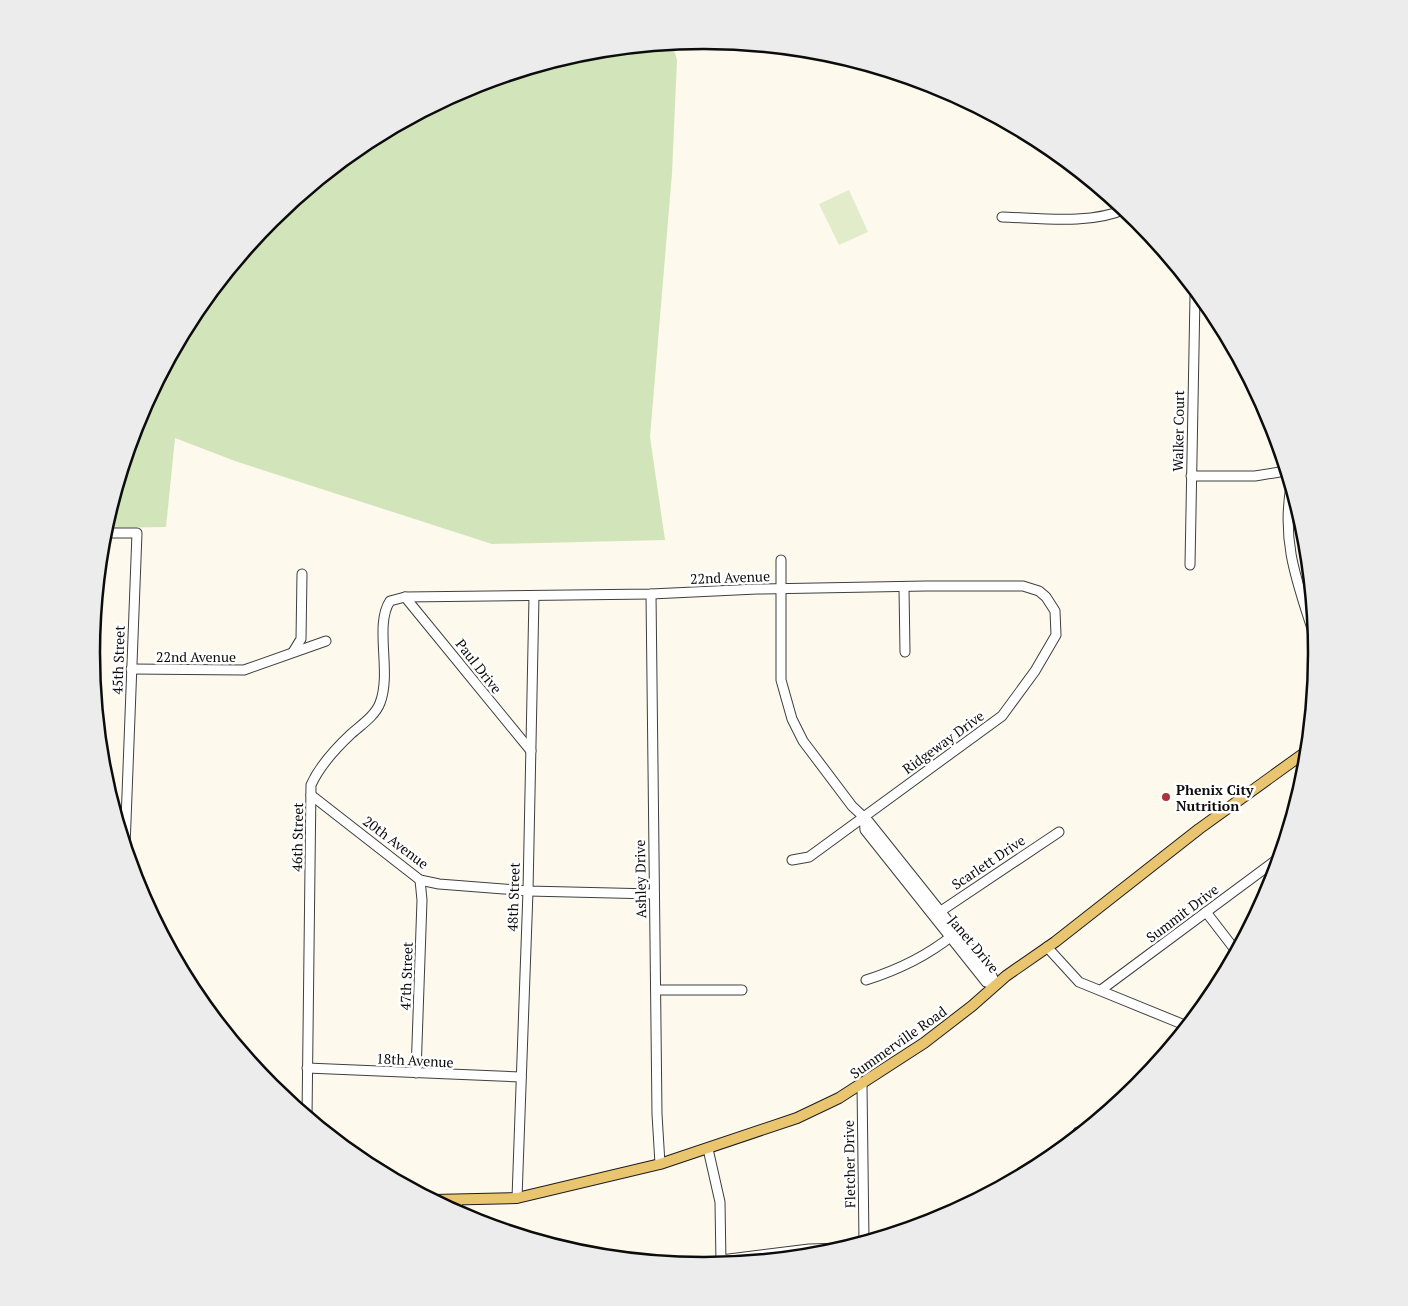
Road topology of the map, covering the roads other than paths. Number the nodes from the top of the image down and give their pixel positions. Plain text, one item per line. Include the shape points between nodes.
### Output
1 (1116, 212) edge
2 (1002, 217) dead end
3 (1194, 300) edge
4 (1280, 472) edge
5 (1191, 476) junction
6 (1290, 505) edge
7 (111, 533) edge
8 (781, 560) dead end
9 (1190, 565) dead end
10 (302, 574) dead end
11 (904, 588) junction
12 (781, 589) junction
13 (651, 594) junction
14 (534, 596) junction
15 (405, 597) junction
16 (1051, 603) joint
17 (1306, 607) edge
18 (326, 641) dead end
19 (293, 652) junction
20 (905, 652) dead end
21 (131, 669) junction
22 (531, 751) junction
23 (1299, 757) edge
24 (311, 795) junction
25 (864, 816) junction
26 (126, 827) edge
27 (1059, 832) dead end
28 (792, 860) dead end
29 (1269, 865) edge
30 (420, 880) junction
31 (528, 891) junction
32 (654, 894) junction
33 (1206, 912) junction
34 (937, 914) junction
35 (954, 934) junction
36 (1232, 946) edge
37 (1047, 947) junction
38 (866, 980) dead end
39 (996, 986) junction
40 (656, 990) junction
41 (742, 990) dead end
42 (1101, 990) junction
43 (1181, 1023) edge
44 (307, 1068) junction
45 (416, 1074) junction
46 (522, 1078) junction
47 (862, 1085) junction
48 (307, 1108) edge
49 (708, 1149) junction
50 (660, 1164) junction
51 (516, 1198) junction
52 (448, 1200) edge
53 (457, 1200) junction
54 (457, 1204) edge
55 (864, 1236) edge
56 (721, 1257) edge

1 - 2 street via 1088,218
3 - 5 street, Walker Court
4 - 5 street via 1255,476
5 - 9 street, Walker Court
6 - 17 street via 1290,555
7 - 21 street, 45th Street via 137,533
8 - 12 street, Janet Drive
10 - 19 street via 301,639
11 - 12 street, 22nd Avenue
11 - 16 street, 22nd Avenue via 1023,586 1039,591
11 - 20 street
12 - 13 street, 22nd Avenue
12 - 25 street, Janet Drive via 781,680 792,719 817,761 852,806
13 - 14 street, 22nd Avenue
13 - 32 street, Ashley Drive
14 - 15 street, 22nd Avenue
14 - 22 street, 48th Street
15 - 22 street, Paul Drive
15 - 24 street, 46th Street via 390,601 385,608 385,675 379,706 318,770 311,785
16 - 25 street, Ridgeway Drive via 1057,619 1056,635 1036,671 1002,716
18 - 19 street, 22nd Avenue
19 - 21 street, 22nd Avenue via 244,670
21 - 26 street, 45th Street
22 - 31 street, 48th Street
23 - 37 main road, Summerville Road via 1199,829
24 - 30 street, 20th Avenue
24 - 44 street, 46th Street
25 - 28 street, Ridgeway Drive via 809,857
25 - 34 street, Janet Drive
27 - 34 street, Scarlett Drive
29 - 33 street, Summit Drive
30 - 31 street, 20th Avenue
30 - 45 street, 47th Street
31 - 32 street, 20th Avenue
31 - 46 street, 48th Street
32 - 40 street, Ashley Drive
33 - 36 street
33 - 42 street, Summit Drive
34 - 35 street, Janet Drive
35 - 38 street via 904,967
35 - 39 street, Janet Drive via 992,976
37 - 39 main road, Summerville Road
37 - 42 street via 1079,982
39 - 47 main road, Summerville Road via 924,1043
40 - 41 street
40 - 50 street, Ashley Drive
42 - 43 street
44 - 45 street, 18th Avenue
44 - 48 street, 46th Street
45 - 46 street, 18th Avenue
46 - 51 street, 48th Street
47 - 49 main road, Summerville Road via 798,1118
47 - 55 street, Fletcher Drive
49 - 50 main road, Summerville Road
49 - 56 street via 720,1202
50 - 51 main road, Summerville Road
51 - 53 main road, Summerville Road
52 - 53 main road, Summerville Road
53 - 54 street

